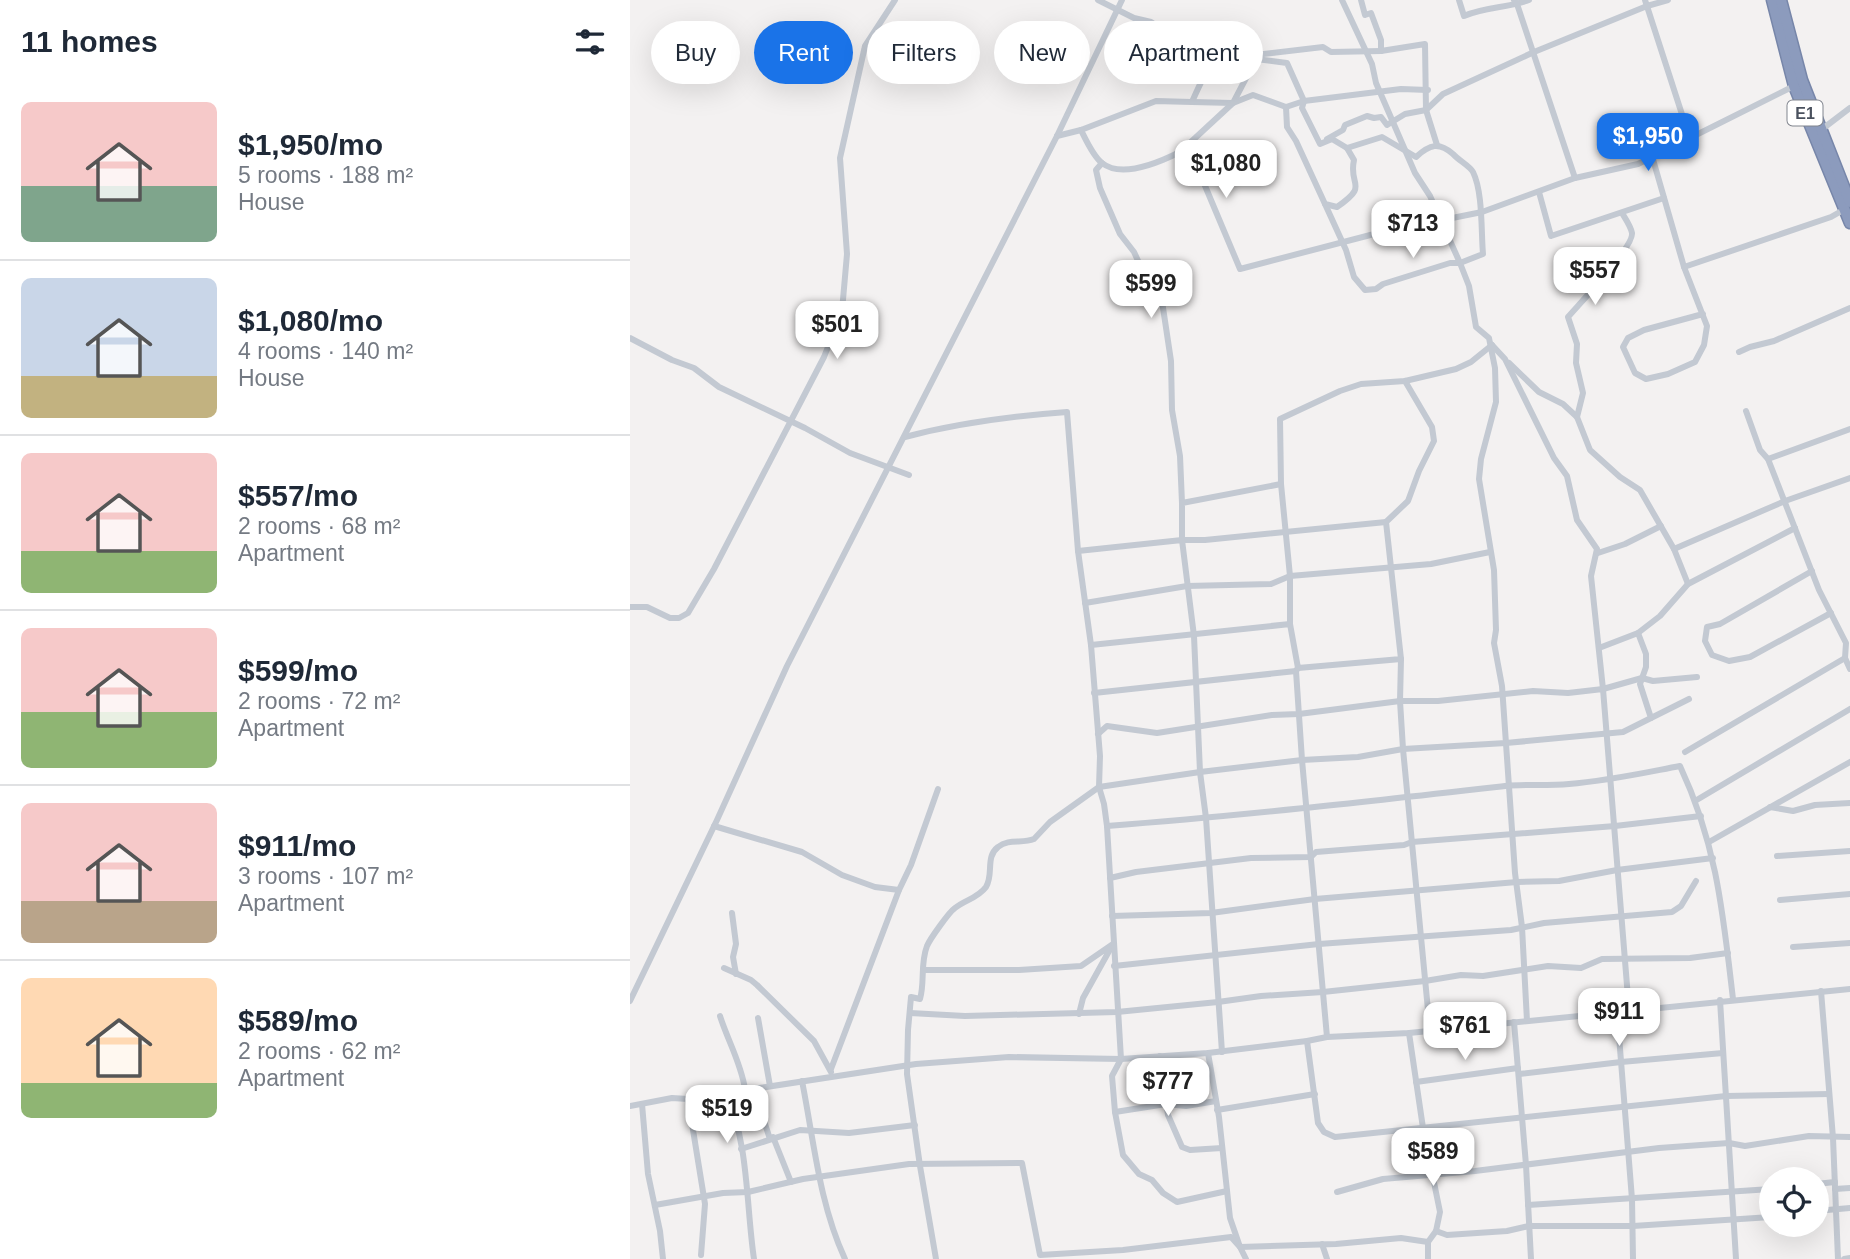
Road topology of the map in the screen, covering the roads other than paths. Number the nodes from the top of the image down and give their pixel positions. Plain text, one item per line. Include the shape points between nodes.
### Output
1 (895, 0) edge
2 (1098, 0) edge
3 (1122, 0) edge
4 (1342, 0) edge
5 (1361, 0) edge
6 (1459, 0) edge
7 (1529, 0) edge
8 (1668, 0) edge
9 (1772, 0) edge
10 (1781, 0) edge
11 (1516, 2) edge
12 (1646, 3) edge
13 (1117, 10) junction
14 (1145, 21) edge
15 (1366, 51) junction
16 (1381, 51) junction
17 (1535, 52) junction
18 (1263, 56) edge
19 (1263, 58) edge
20 (1200, 84) edge
21 (1242, 84) edge
22 (1794, 86) junction
23 (1428, 90) junction
24 (1382, 92) junction
25 (1304, 101) junction
26 (1192, 102) junction
27 (1233, 103) junction
28 (1286, 107) junction
29 (1850, 108) edge
30 (1426, 110) junction
31 (1394, 121) junction
32 (1080, 130) junction
33 (1821, 130) junction
34 (1057, 136) junction
35 (1689, 136) junction
36 (1320, 144) junction
37 (1437, 145) junction
38 (1188, 146) junction
39 (1347, 148) junction
40 (1405, 150) junction
41 (1652, 156) junction
42 (1101, 163) junction
43 (1575, 178) junction
44 (1847, 187) edge
45 (1539, 192) junction
46 (1664, 198) junction
47 (1325, 204) junction
48 (1847, 206) edge
49 (1482, 212) junction
50 (1622, 213) junction
51 (1439, 219) junction
52 (1850, 223) edge
53 (1342, 242) junction
54 (1460, 263) junction
55 (1684, 267) junction
56 (1850, 308) edge
57 (1703, 314) junction
58 (630, 338) edge
59 (1492, 345) junction
60 (1739, 352) dead end
61 (1505, 359) junction
62 (1405, 381) junction
63 (1746, 411) dead end
64 (1577, 417) junction
65 (790, 420) junction
66 (1850, 429) edge
67 (905, 437) junction
68 (1768, 459) junction
69 (889, 468) junction
70 (909, 475) dead end
71 (1850, 478) edge
72 (1281, 484) junction
73 (1785, 501) junction
74 (1182, 503) junction
75 (1386, 522) junction
76 (1661, 526) junction
77 (1795, 528) junction
78 (1286, 532) junction
79 (1182, 540) junction
80 (1674, 549) junction
81 (1079, 551) junction
82 (1490, 552) junction
83 (1598, 553) junction
84 (1391, 566) junction
85 (1812, 571) junction
86 (1290, 576) junction
87 (1688, 584) junction
88 (1188, 586) junction
89 (1085, 603) junction
90 (630, 607) edge
91 (1831, 613) junction
92 (1290, 624) junction
93 (1638, 633) junction
94 (1194, 636) junction
95 (1848, 643) edge
96 (1091, 645) junction
97 (1598, 648) junction
98 (1845, 658) junction
99 (1401, 659) junction
100 (1850, 669) edge
101 (1297, 670) junction
102 (1697, 677) dead end
103 (1642, 678) junction
104 (1194, 682) junction
105 (1603, 689) junction
106 (1094, 693) junction
107 (1502, 696) junction
108 (1689, 699) dead end
109 (1400, 701) junction
110 (1850, 709) edge
111 (1299, 714) junction
112 (1651, 718) junction
113 (1197, 726) junction
114 (1606, 733) junction
115 (1098, 734) junction
116 (1506, 743) junction
117 (1403, 750) junction
118 (1685, 752) dead end
119 (1302, 760) junction
120 (1850, 762) edge
121 (1200, 772) junction
122 (1610, 779) junction
123 (1509, 786) junction
124 (1099, 787) junction
125 (938, 789) dead end
126 (1408, 798) junction
127 (1695, 801) junction
128 (1850, 803) edge
129 (1307, 807) junction
130 (1770, 807) junction
131 (1701, 816) junction
132 (1206, 818) junction
133 (1107, 826) junction
134 (1615, 826) junction
135 (714, 827) junction
136 (1513, 834) junction
137 (1412, 842) junction
138 (1709, 842) junction
139 (1850, 852) edge
140 (1777, 856) dead end
141 (1311, 857) junction
142 (1713, 858) junction
143 (1208, 863) junction
144 (1617, 870) junction
145 (1110, 878) junction
146 (1696, 881) dead end
147 (1517, 882) junction
148 (898, 890) junction
149 (1415, 890) junction
150 (1850, 894) edge
151 (1315, 899) junction
152 (1780, 900) dead end
153 (732, 913) dead end
154 (1212, 913) junction
155 (1620, 915) junction
156 (1112, 916) junction
157 (1522, 927) junction
158 (1421, 937) junction
159 (1850, 943) edge
160 (1113, 944) junction
161 (1319, 944) junction
162 (1793, 947) dead end
163 (1728, 953) junction
164 (1215, 956) junction
165 (1625, 960) junction
166 (1114, 966) junction
167 (724, 968) dead end
168 (922, 970) junction
169 (1525, 970) junction
170 (736, 974) junction
171 (1425, 981) junction
172 (1850, 989) edge
173 (1821, 991) junction
174 (1323, 992) junction
175 (1733, 999) junction
176 (1720, 1000) junction
177 (630, 1001) edge
178 (1219, 1003) junction
179 (1629, 1010) junction
180 (1617, 1011) junction
181 (1117, 1012) junction
182 (910, 1013) junction
183 (1079, 1014) junction
184 (720, 1016) dead end
185 (758, 1018) dead end
186 (1527, 1021) junction
187 (1514, 1022) junction
188 (1430, 1031) junction
189 (1409, 1033) junction
190 (1327, 1037) junction
191 (1307, 1041) junction
192 (1222, 1052) junction
193 (1208, 1053) junction
194 (1723, 1053) junction
195 (1160, 1056) junction
196 (1121, 1059) junction
197 (1621, 1062) junction
198 (907, 1065) junction
199 (831, 1069) junction
200 (1518, 1071) junction
201 (831, 1077) junction
202 (802, 1081) junction
203 (1416, 1082) junction
204 (770, 1086) junction
205 (755, 1088) junction
206 (745, 1089) junction
207 (726, 1093) junction
208 (1315, 1094) junction
209 (1829, 1094) junction
210 (1726, 1096) junction
211 (688, 1099) junction
212 (1216, 1101) junction
213 (642, 1104) junction
214 (1166, 1104) junction
215 (630, 1106) edge
216 (1625, 1107) junction
217 (1217, 1110) junction
218 (1115, 1112) junction
219 (1523, 1117) junction
220 (915, 1125) junction
221 (1423, 1128) junction
222 (812, 1130) junction
223 (1850, 1137) edge
224 (772, 1138) junction
225 (1833, 1138) junction
226 (1729, 1143) junction
227 (1222, 1148) junction
228 (741, 1149) junction
229 (1626, 1153) junction
230 (1526, 1165) junction
231 (920, 1166) junction
232 (1434, 1175) junction
233 (818, 1176) junction
234 (791, 1182) junction
235 (1829, 1185) edge
236 (1835, 1186) junction
237 (1850, 1188) edge
238 (1759, 1190) edge
239 (1227, 1191) junction
240 (1733, 1191) junction
241 (748, 1192) junction
242 (1337, 1192) dead end
243 (704, 1196) junction
244 (1632, 1199) junction
245 (655, 1205) junction
246 (1528, 1205) junction
247 (1836, 1208) junction
248 (1850, 1208) edge
249 (1829, 1209) edge
250 (1759, 1218) edge
251 (1735, 1220) junction
252 (1528, 1226) junction
253 (1633, 1226) junction
254 (1436, 1231) junction
255 (1427, 1242) junction
256 (1322, 1244) junction
257 (1240, 1247) junction
258 (701, 1255) dead end
259 (1040, 1257) edge
260 (1850, 1258) edge
261 (663, 1259) edge
262 (754, 1259) edge
263 (845, 1259) edge
264 (936, 1259) edge
265 (1246, 1259) edge
266 (1327, 1259) edge
267 (1428, 1259) edge
268 (1531, 1259) edge
269 (1633, 1259) edge
270 (1736, 1259) edge
271 (1838, 1259) edge
272 (1844, 1259) edge

1 - 65 street via 865,46 840,158 847,254 842,311 824,357
2 - 13 street
3 - 13 street
4 - 15 street
5 - 16 street via 1365,15 1371,13
6 - 11 street via 1464,16
7 - 11 street
8 - 12 street
9 - 22 highway, E1
10 - 33 highway, E1
11 - 17 street
12 - 17 street
12 - 35 street
13 - 14 street
13 - 34 street
15 - 16 street
15 - 18 street via 1331,52 1322,47
15 - 24 street
16 - 23 street via 1425,44
17 - 30 street via 1443,94
17 - 43 street
19 - 25 street via 1287,63
20 - 26 street
21 - 27 street
22 - 35 street
22 - 48 highway, E1
23 - 24 street
23 - 30 street
24 - 25 street
24 - 31 street
25 - 28 street
25 - 36 street via 1301,108
26 - 27 street
26 - 32 street via 1156,101
27 - 28 street via 1253,95
27 - 38 street
28 - 47 street via 1287,127
29 - 33 street
30 - 31 street
30 - 37 street
31 - 36 street via 1387,125 1381,117 1367,116 1345,125
31 - 40 street
32 - 34 street
32 - 42 street
33 - 44 highway, E1
34 - 67 street
35 - 41 street
36 - 39 street via 1332,139
37 - 40 street via 1416,156
37 - 49 street via 1445,146 1473,171
38 - 42 street via 1171,157 1130,169
38 - 53 street via 1240,269
39 - 40 street via 1382,137
39 - 47 street via 1354,160 1355,191 1337,207
40 - 51 street
41 - 43 street
41 - 46 street
42 - 74 street via 1096,170 1100,188 1120,234 1162,301
43 - 45 street
44 - 48 highway, E1
45 - 49 street
45 - 50 street via 1551,236
46 - 50 street
46 - 55 street
47 - 53 street
48 - 52 highway, E1
48 - 55 street via 1831,217
49 - 51 street
49 - 54 street via 1483,254
50 - 64 street via 1632,233 1630,244 1567,317 1577,344 1583,393
51 - 53 street
51 - 54 street
53 - 54 street via 1354,277 1365,290
54 - 59 street via 1476,327
55 - 57 street
56 - 60 street
57 - 57 street via 1707,326 1704,345 1695,362 1646,379 1634,373 1623,347 1628,338
58 - 65 street
59 - 61 street
59 - 62 street via 1456,369
59 - 82 street via 1496,402 1479,479
61 - 64 street via 1539,391
61 - 83 street via 1567,476 1577,520
62 - 72 street via 1361,384 1280,419
62 - 75 street via 1432,427 1434,441 1408,501
63 - 68 street via 1760,450
64 - 76 street via 1590,450 1640,490
65 - 69 street via 850,453
65 - 90 street via 688,613 670,618 647,607
66 - 68 street
67 - 69 street
67 - 81 street via 951,426 1067,412
68 - 73 street
69 - 70 street
69 - 135 street via 787,666
71 - 73 street
72 - 74 street
72 - 78 street
73 - 77 street
73 - 80 street
74 - 79 street
75 - 78 street
75 - 84 street
76 - 80 street
76 - 83 street
77 - 85 street
77 - 87 street
78 - 79 street
78 - 86 street
79 - 81 street
79 - 88 street
80 - 87 street
81 - 89 street
82 - 84 street via 1431,564
82 - 107 street via 1494,643
83 - 97 street via 1591,576
84 - 86 street
84 - 99 street
85 - 91 street
85 - 91 street via 1707,627 1705,641 1712,655 1730,661 1750,657
86 - 88 street via 1271,584
86 - 92 street
87 - 93 street
88 - 89 street
88 - 94 street
89 - 96 street
91 - 95 street
92 - 94 street
92 - 101 street
93 - 97 street
93 - 103 street via 1646,654
94 - 96 street
94 - 104 street
95 - 98 street
96 - 106 street
97 - 105 street
98 - 100 street
98 - 118 street
99 - 101 street
99 - 109 street
101 - 104 street
101 - 111 street
102 - 103 street
103 - 105 street
103 - 112 street
104 - 106 street
104 - 113 street
105 - 107 street
105 - 114 street
106 - 115 street
107 - 109 street
107 - 116 street
108 - 112 street
109 - 111 street
109 - 117 street
110 - 127 street
111 - 113 street
111 - 119 street
112 - 114 street via 1623,732
113 - 115 street via 1157,733 1107,726
113 - 121 street
114 - 116 street
114 - 122 street
115 - 124 street
116 - 117 street
116 - 123 street
117 - 119 street
117 - 126 street
119 - 121 street
119 - 129 street
120 - 130 street
121 - 124 street
121 - 132 street
122 - 123 street
122 - 127 street via 1680,766
122 - 134 street
123 - 126 street
123 - 136 street
124 - 133 street
124 - 168 street via 1034,839 1005,843 994,851 985,887 953,909 931,935
125 - 148 street
126 - 129 street
126 - 137 street
127 - 131 street
128 - 130 street via 1793,811
129 - 132 street
129 - 141 street
130 - 138 street
131 - 134 street
131 - 138 street
132 - 133 street
132 - 143 street
133 - 145 street
134 - 136 street
134 - 144 street
135 - 148 street via 802,852 842,875
135 - 177 street
136 - 137 street
136 - 147 street
137 - 141 street via 1316,852
137 - 149 street
138 - 142 street
139 - 140 street
141 - 143 street
141 - 151 street
142 - 144 street
142 - 163 street
143 - 145 street
143 - 154 street
144 - 147 street via 1559,881
144 - 155 street
145 - 156 street
146 - 155 street via 1677,910
147 - 149 street
147 - 157 street
148 - 199 street
149 - 151 street
149 - 158 street
150 - 152 street
151 - 154 street
151 - 161 street
153 - 170 street
154 - 156 street
154 - 164 street
155 - 157 street
155 - 165 street
156 - 160 street
157 - 158 street
157 - 169 street
158 - 161 street
158 - 171 street
159 - 162 street
160 - 166 street
160 - 168 street via 1081,966
160 - 183 street
161 - 164 street
161 - 174 street
163 - 165 street
163 - 175 street
164 - 166 street
164 - 178 street
165 - 169 street via 1602,959 1581,968 1548,965
165 - 179 street
166 - 181 street
167 - 170 street
168 - 182 street via 920,999 911,997
169 - 171 street
169 - 186 street
170 - 199 street via 757,985 814,1041
171 - 174 street
171 - 188 street
172 - 173 street
173 - 175 street
173 - 209 street
174 - 178 street
174 - 190 street
175 - 176 street
176 - 179 street
176 - 194 street
178 - 181 street
178 - 192 street
179 - 180 street
180 - 186 street
180 - 197 street
181 - 183 street
181 - 196 street
182 - 183 street
182 - 198 street
184 - 206 street via 742,1069
185 - 204 street
186 - 187 street
187 - 188 street
187 - 200 street
188 - 189 street
189 - 190 street
189 - 203 street
190 - 191 street
191 - 192 street
191 - 208 street
192 - 193 street
193 - 195 street
193 - 212 street
194 - 197 street
194 - 210 street
195 - 196 street
195 - 214 street
196 - 198 street via 1009,1057
196 - 218 street via 1112,1076
197 - 200 street
197 - 216 street
198 - 201 street
198 - 220 street
199 - 201 street
200 - 203 street
200 - 219 street
201 - 202 street
202 - 204 street
202 - 222 street
203 - 221 street
204 - 205 street
205 - 206 street
205 - 224 street
206 - 207 street
207 - 211 street
207 - 228 street
208 - 217 street
208 - 221 street via 1318,1123 1335,1137
209 - 210 street
209 - 225 street
210 - 216 street
210 - 226 street
211 - 213 street
211 - 243 street
212 - 214 street
212 - 217 street
213 - 215 street
213 - 245 street
214 - 218 street
214 - 227 street via 1182,1147
216 - 219 street
216 - 229 street
217 - 227 street
218 - 239 street via 1123,1155 1163,1193 1177,1202
219 - 221 street
219 - 230 street
220 - 222 street via 849,1133
220 - 231 street
221 - 232 street
222 - 224 street
222 - 233 street
223 - 225 street
224 - 228 street
224 - 234 street
225 - 226 street via 1809,1136 1745,1146
225 - 236 street
226 - 229 street
226 - 240 street
227 - 239 street
228 - 241 street
229 - 230 street
229 - 244 street
230 - 232 street
230 - 246 street
231 - 233 street
231 - 259 street via 1022,1163
231 - 264 street
232 - 242 street via 1383,1179
232 - 254 street via 1440,1212
233 - 234 street
233 - 263 street
234 - 241 street
235 - 236 street
236 - 237 street
236 - 247 street
238 - 240 street
239 - 257 street
240 - 244 street
240 - 251 street
241 - 243 street
241 - 262 street
243 - 245 street
243 - 258 street
244 - 246 street
244 - 253 street
245 - 261 street
246 - 252 street
247 - 248 street
247 - 249 street
247 - 271 street
250 - 251 street
251 - 253 street
251 - 270 street
252 - 253 street
252 - 254 street via 1447,1235
252 - 268 street
253 - 269 street
254 - 255 street
255 - 256 street via 1401,1238
255 - 267 street
256 - 257 street
256 - 266 street
257 - 259 street via 1231,1237
257 - 265 street
260 - 272 street

